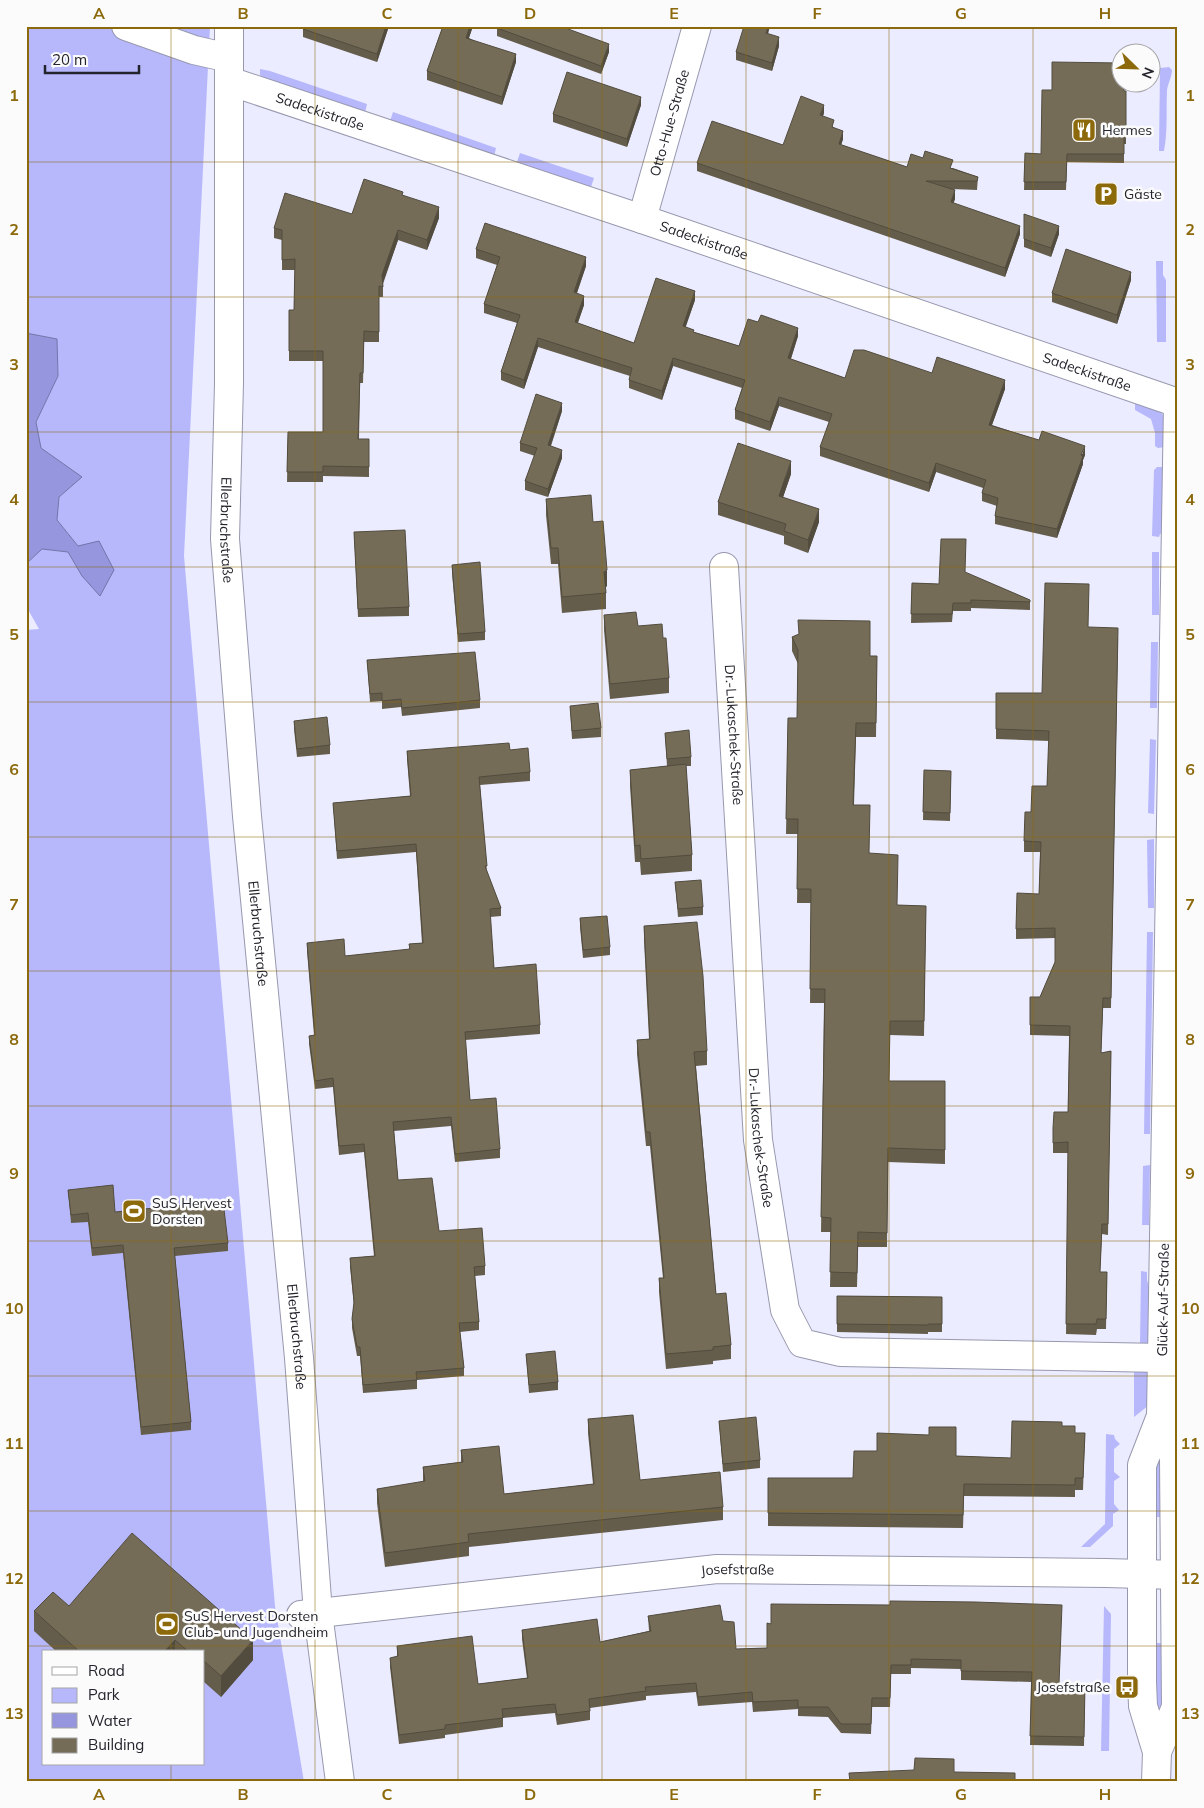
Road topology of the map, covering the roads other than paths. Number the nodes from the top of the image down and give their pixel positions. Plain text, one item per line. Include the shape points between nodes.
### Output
1 (126, 26) edge
2 (229, 26) edge
3 (697, 26) edge
4 (229, 70) junction
5 (642, 219) junction
6 (1178, 404) edge
7 (724, 567) dead end
8 (1163, 1358) junction
9 (1161, 1416) junction
10 (1142, 1573) junction
11 (1176, 1575) edge
12 (309, 1614) junction
13 (1156, 1752) junction
14 (340, 1782) edge
15 (1156, 1782) edge

1 - 4 street, Sadeckistraße via 194,50
2 - 4 street, Ellerbruchstraße
3 - 5 street, Otto-Hue-Straße
4 - 5 street, Sadeckistraße
4 - 12 street, Ellerbruchstraße via 230,383 225,539 247,816 299,1358
5 - 6 street, Sadeckistraße
6 - 8 street, Glück-Auf-Straße
7 - 8 street, Dr.-Lukaschek-Straße via 758,1140 785,1310 802,1343 840,1352
8 - 9 street, Glück-Auf-Straße
9 - 10 street, Glück-Auf-Straße via 1142,1466
9 - 11 street, Glück-Auf-Straße via 1174,1458
10 - 11 street, Josefstraße
10 - 12 street, Josefstraße via 718,1569
10 - 13 street, Glück-Auf-Straße via 1143,1706
11 - 13 street, Glück-Auf-Straße via 1176,1707
12 - 14 street, Ellerbruchstraße
13 - 15 street, Glück-Auf-Straße

